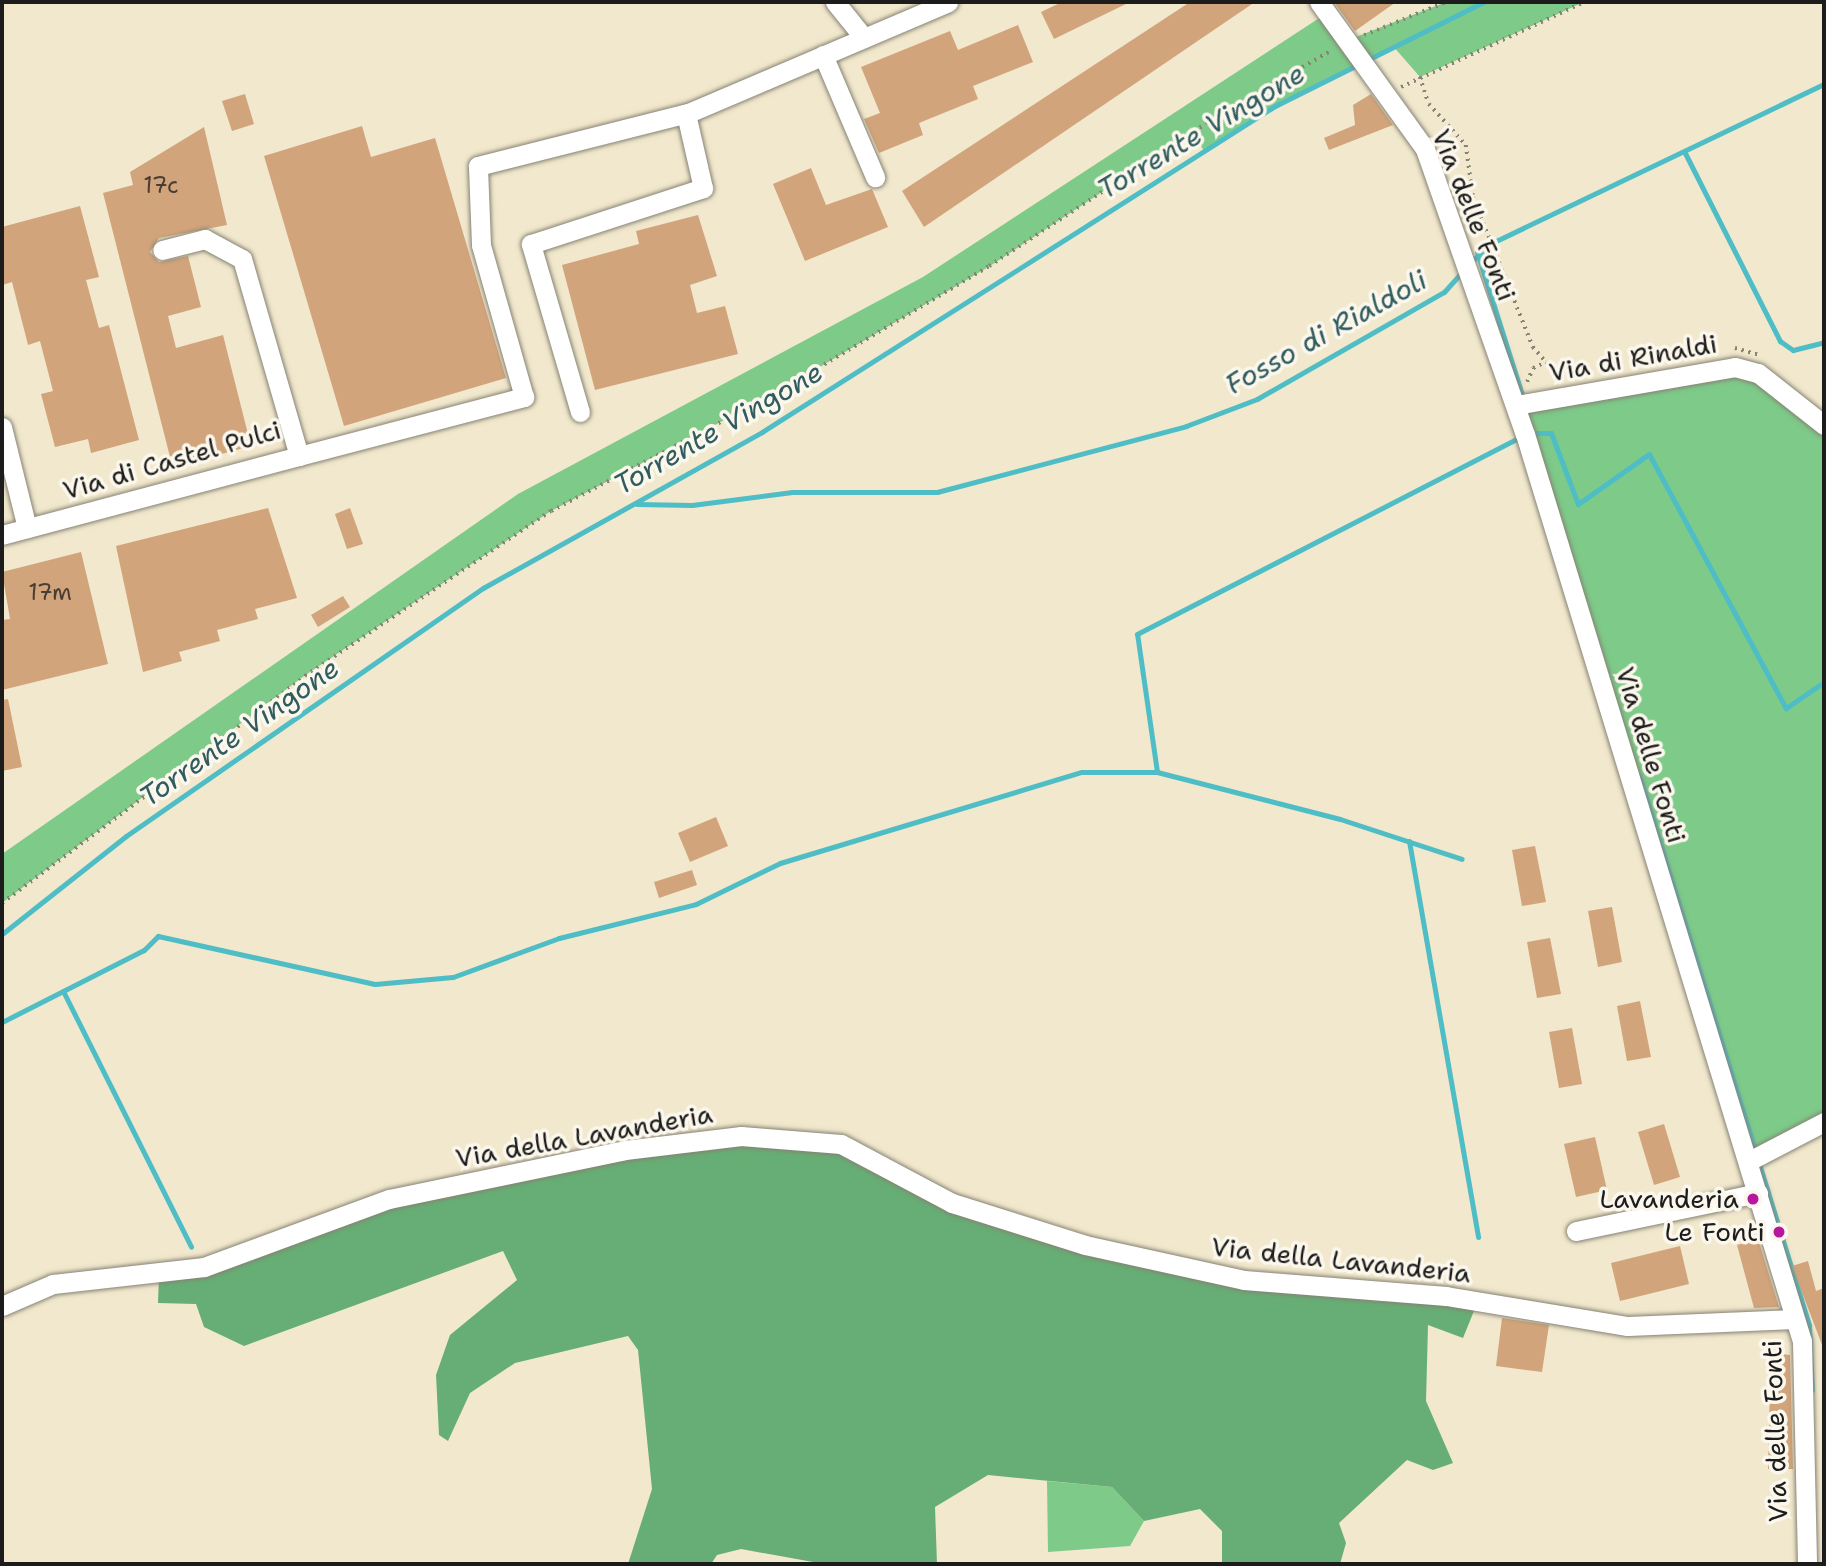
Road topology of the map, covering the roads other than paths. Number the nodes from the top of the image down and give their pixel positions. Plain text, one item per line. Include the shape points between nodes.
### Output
1 (835, 2) edge
2 (948, 2) edge
3 (1319, 2) edge
4 (864, 38) junction
5 (823, 55) junction
6 (688, 113) junction
7 (875, 177) dead end
8 (162, 250) dead end
9 (1516, 405) junction
10 (580, 412) dead end
11 (1824, 425) edge
12 (2, 427) edge
13 (299, 456) junction
14 (27, 528) junction
15 (2, 535) edge
16 (1824, 1122) edge
17 (1749, 1161) junction
18 (1758, 1193) junction
19 (1576, 1231) dead end
20 (2, 1306) edge
21 (1796, 1319) junction
22 (1807, 1564) edge

1 - 4 street
2 - 4 street
3 - 9 street, Via delle Fonti via 1425,149
4 - 5 street
5 - 6 street
5 - 7 street
6 - 10 street via 703,188 531,244
6 - 13 street via 478,166 481,245 524,397
8 - 13 street, Via di Castel Pulci via 205,239 242,259
9 - 11 street, Via di Rinaldi via 1735,367 1758,373
9 - 17 street, Via delle Fonti
12 - 14 street
13 - 14 street, Via di Castel Pulci
14 - 15 street, Via di Castel Pulci
16 - 17 street
17 - 18 street, Via delle Fonti
18 - 19 street
18 - 21 street, Via delle Fonti
20 - 21 street, Via della Lavanderia via 53,1284 204,1267 388,1199 625,1150 741,1136 841,1144 952,1203 1084,1245 1244,1280 1446,1296 1628,1326
21 - 22 street, Via delle Fonti via 1802,1341

